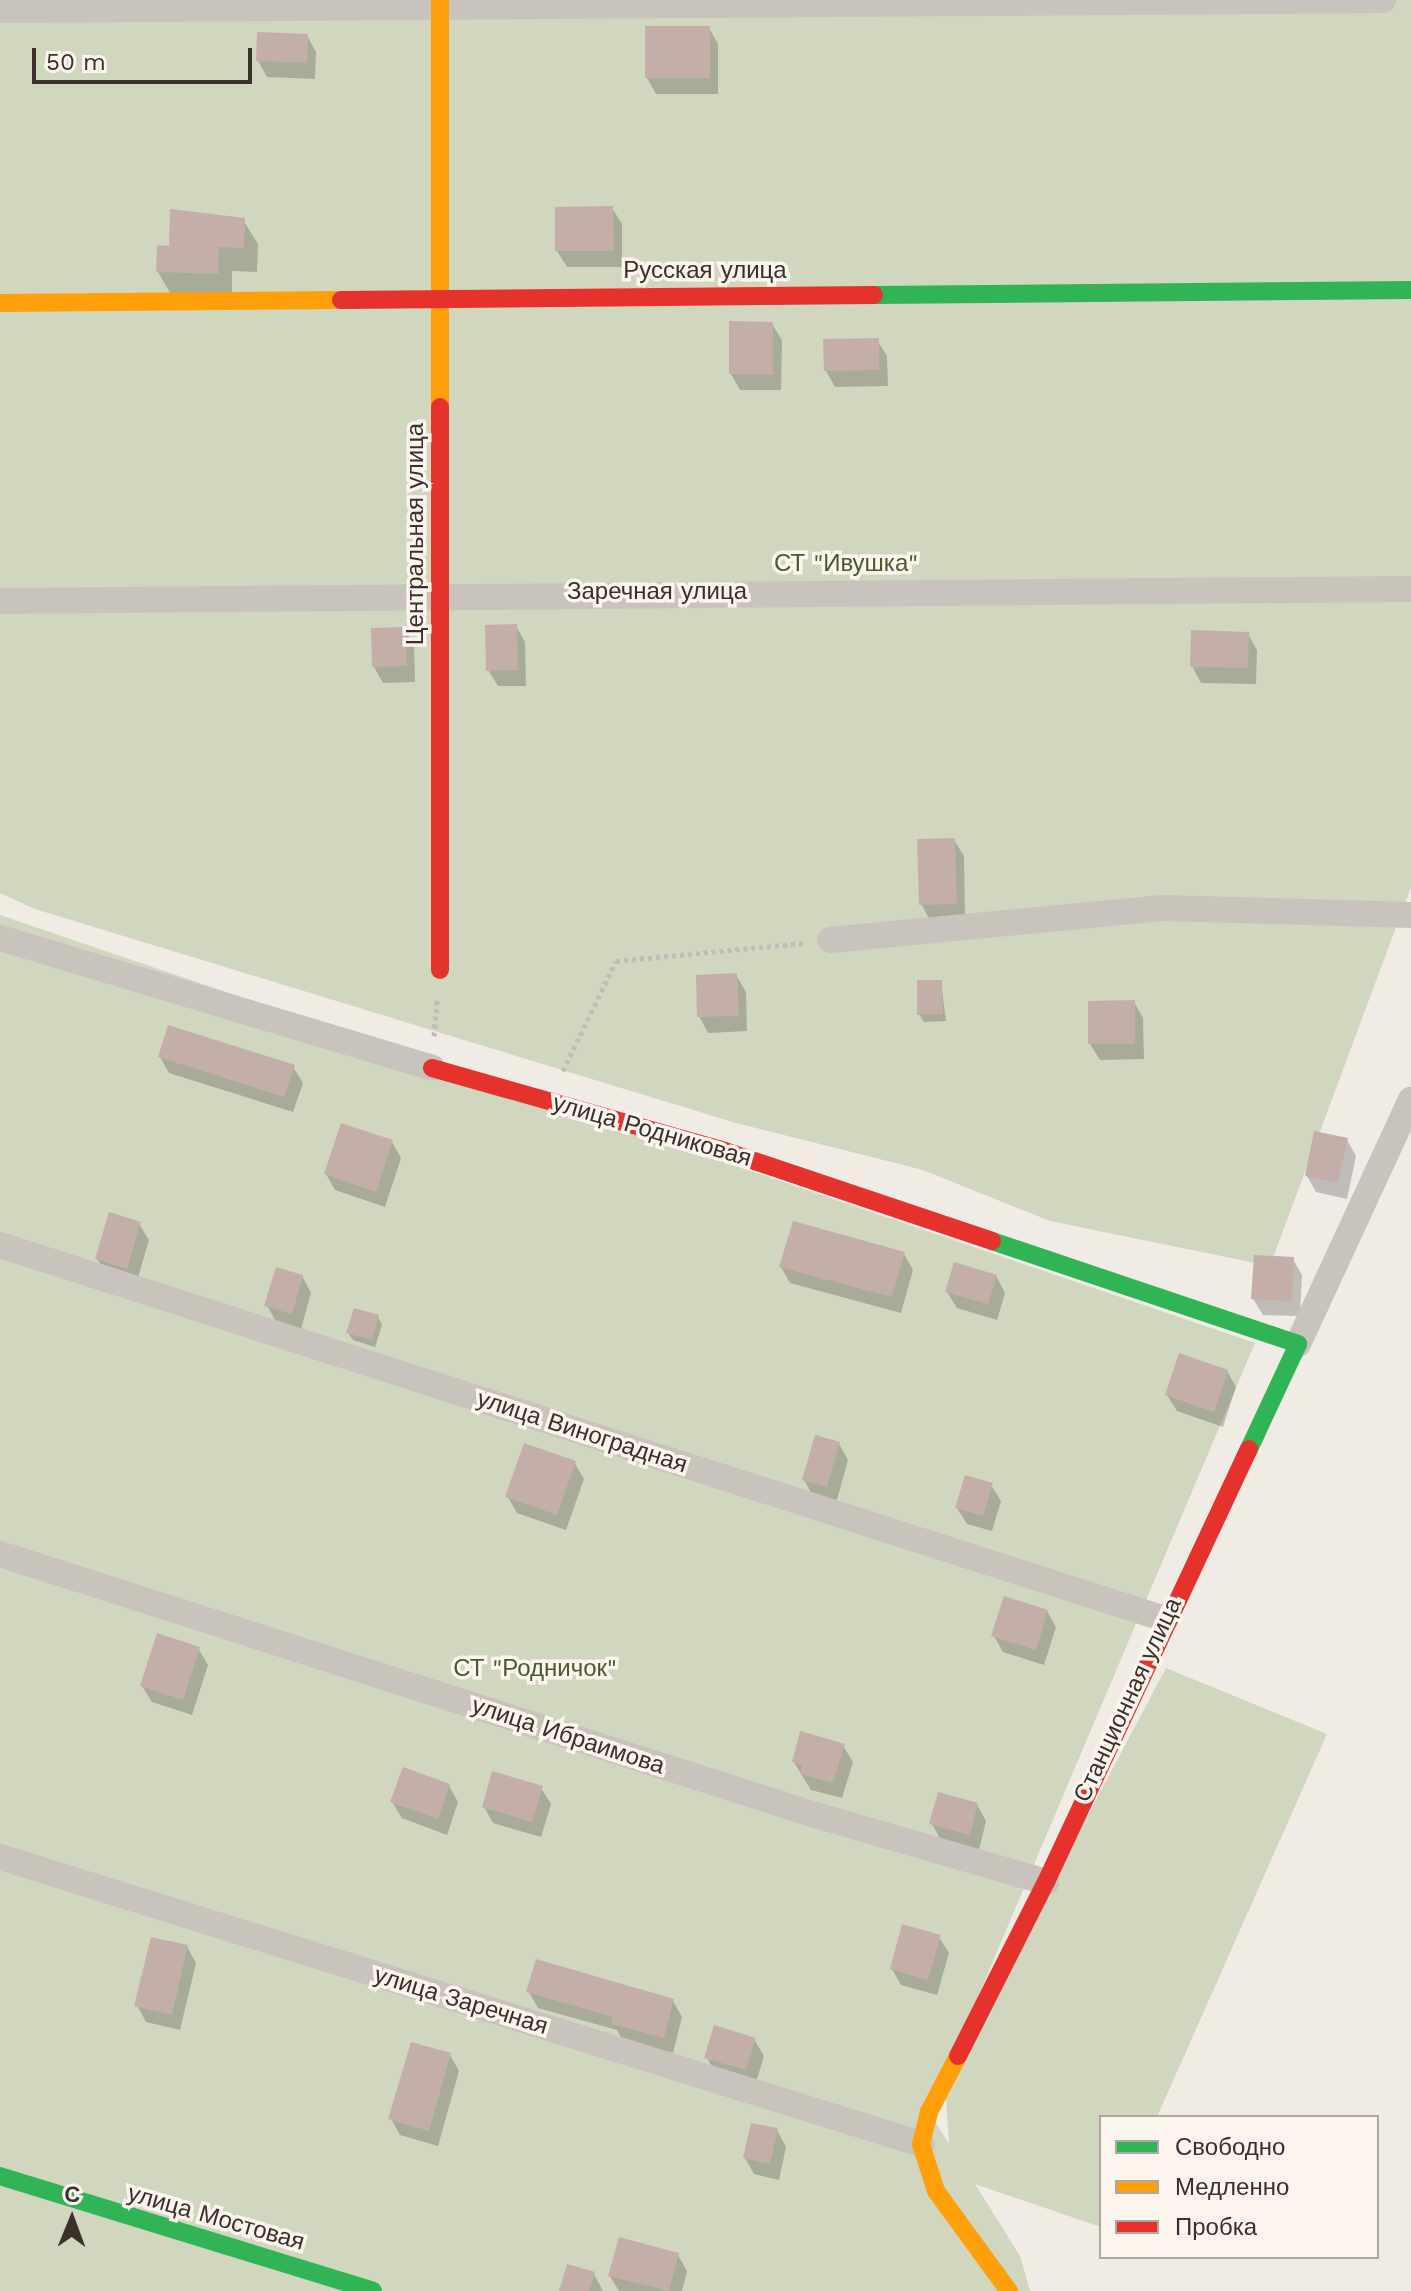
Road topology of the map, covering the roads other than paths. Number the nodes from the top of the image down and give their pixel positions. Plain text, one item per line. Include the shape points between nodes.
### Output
1 (1383, 0) edge
2 (440, 2) edge
3 (0, 10) edge
4 (1411, 290) edge
5 (438, 296) junction
6 (0, 303) edge
7 (1411, 589) edge
8 (440, 593) junction
9 (0, 601) edge
10 (1411, 915) edge
11 (0, 938) edge
12 (830, 940) road end
13 (440, 970) road end
14 (432, 1068) joint
15 (1411, 1100) edge
16 (0, 1245) edge
17 (1298, 1344) junction
18 (0, 1554) edge
19 (1165, 1619) junction
20 (0, 1857) edge
21 (1046, 1882) junction
22 (921, 2144) junction
23 (0, 2176) edge
24 (373, 2291) edge
25 (1009, 2291) edge

1 - 2 street
2 - 3 street
2 - 5 street, Центральная улица
4 - 5 street, Русская улица
5 - 6 street, Русская улица
5 - 8 street, Центральная улица
7 - 8 street, Заречная улица
8 - 9 street, Заречная улица
8 - 13 street, Центральная улица
10 - 12 street via 1162,908
11 - 14 street, улица Родниковая
14 - 17 street, улица Родниковая via 733,1154
15 - 17 street, Станционная улица
16 - 19 street, улица Виноградная
17 - 19 street, Станционная улица
18 - 21 street, улица Ибраимова via 812,1814
19 - 21 street, Станционная улица
20 - 22 street, улица Заречная
21 - 22 street, Станционная улица via 929,2112
22 - 25 street via 936,2191
23 - 24 street, улица Мостовая

